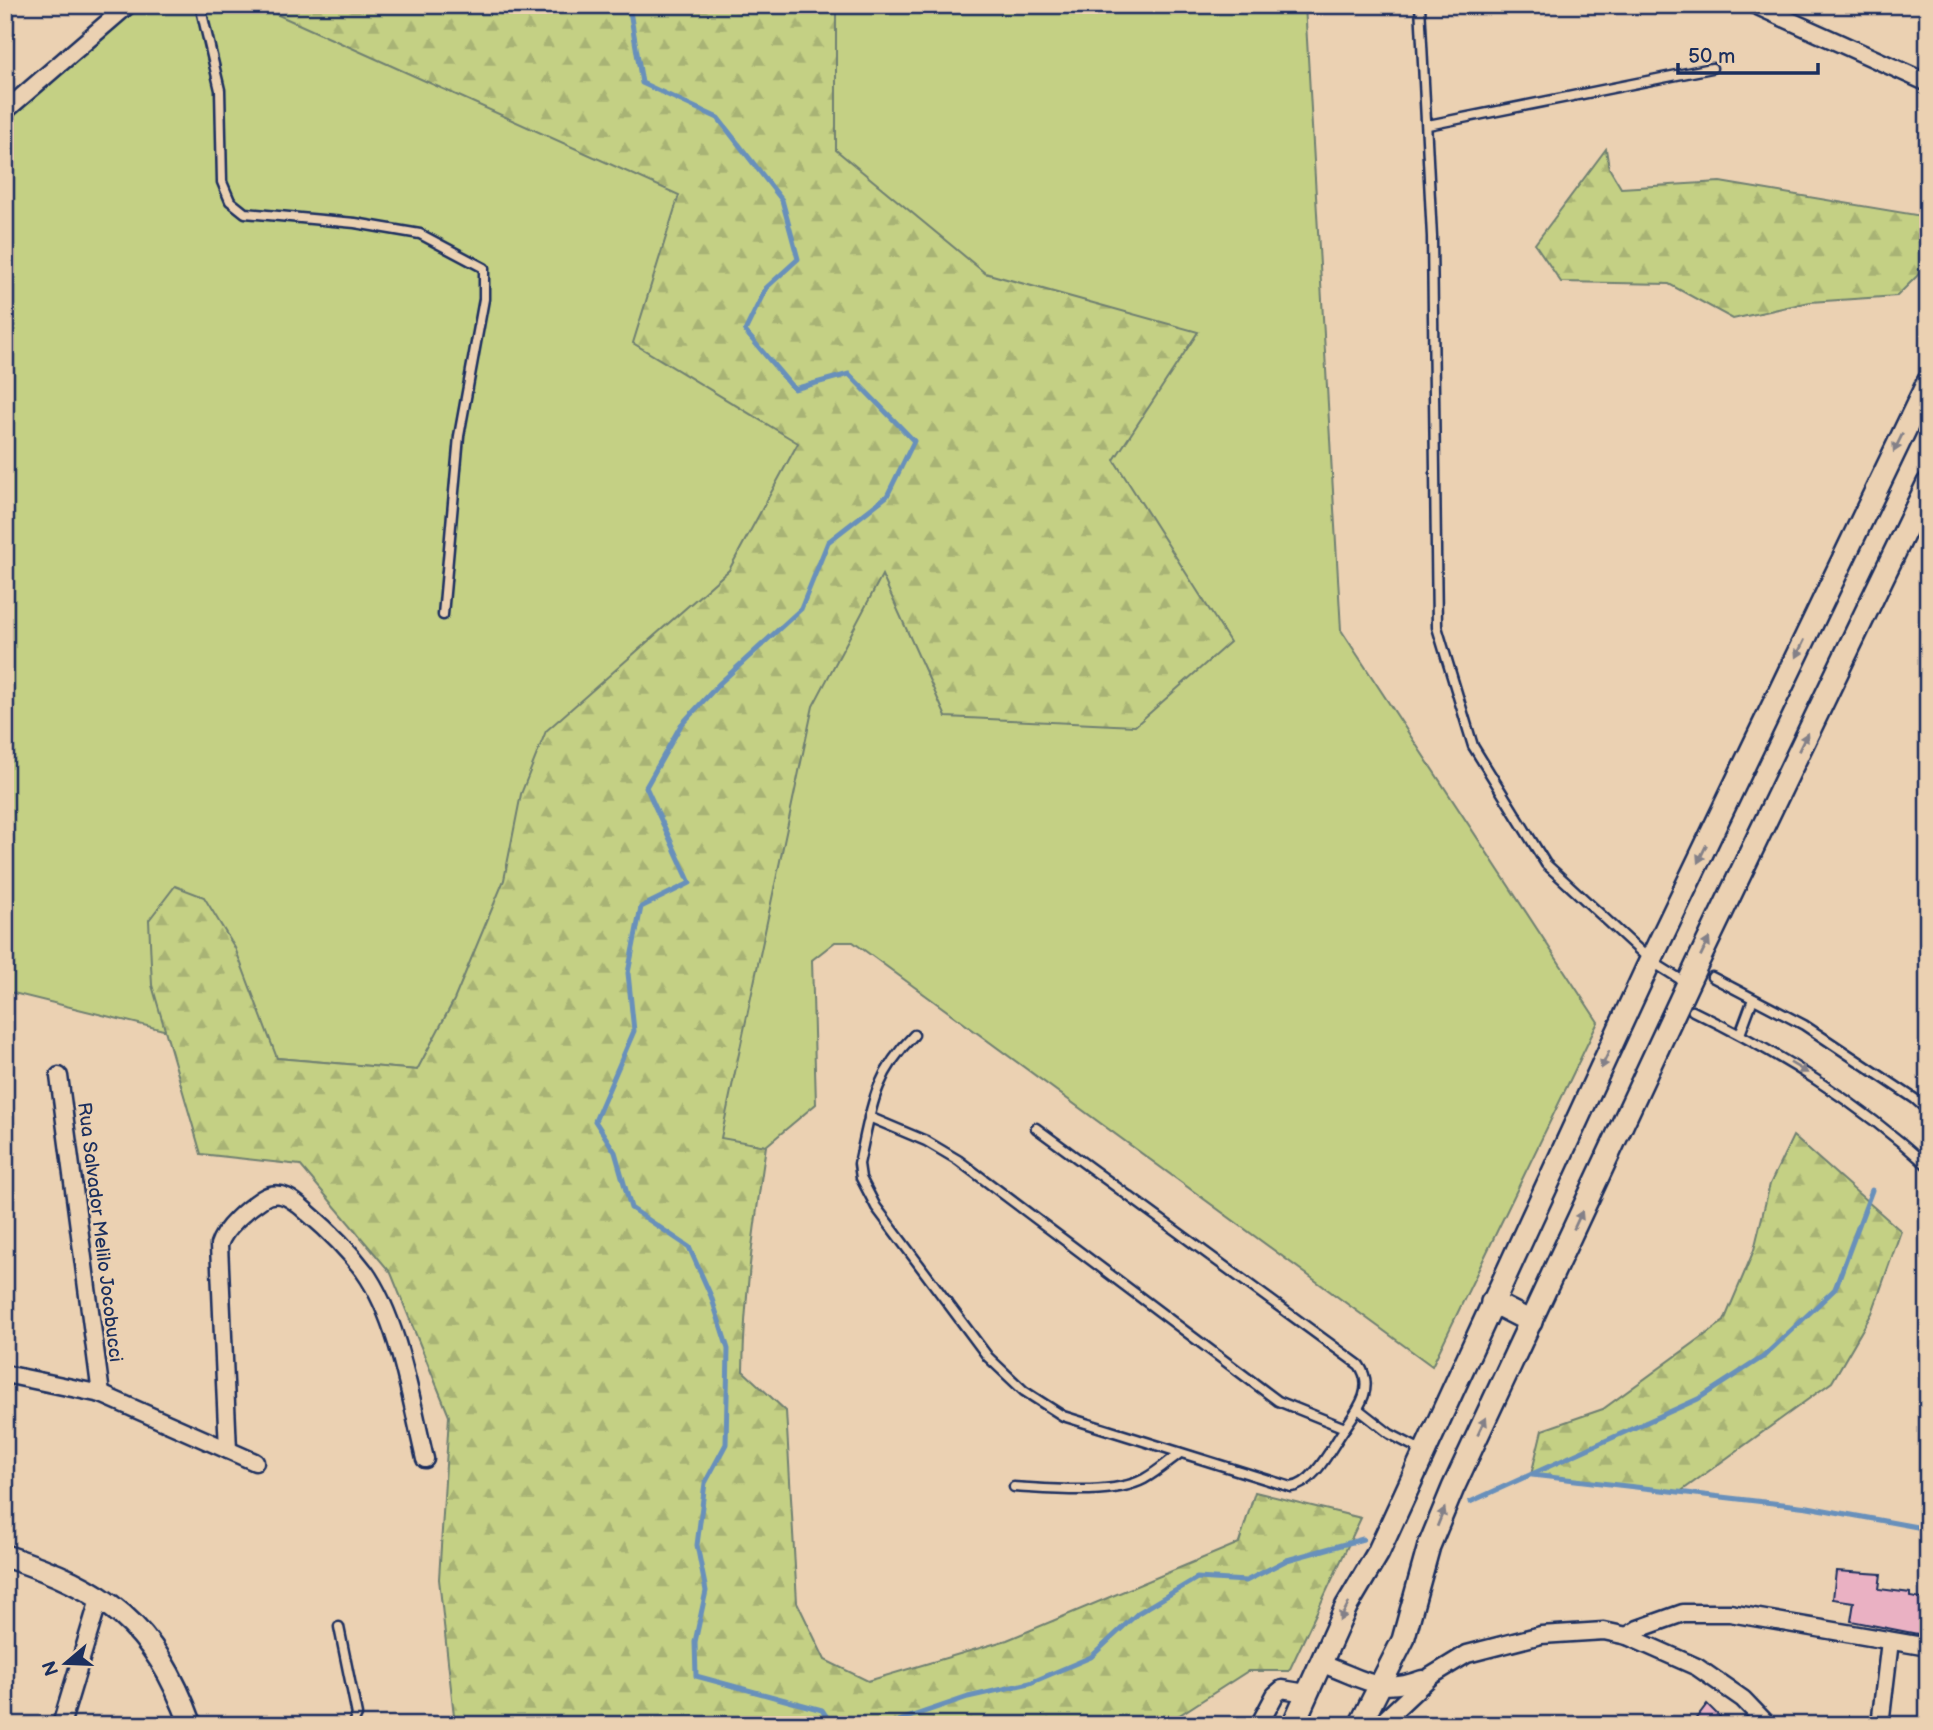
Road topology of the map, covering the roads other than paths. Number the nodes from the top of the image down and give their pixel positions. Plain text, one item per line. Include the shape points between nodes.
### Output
1 (128, 5) edge
2 (200, 5) edge
3 (1420, 5) edge
4 (1755, 5) edge
5 (1712, 68) dead end
6 (1928, 83) edge
7 (5, 111) edge
8 (1428, 125) junction
9 (1928, 382) edge
10 (1928, 483) edge
11 (443, 615) dead end
12 (1651, 961) junction
13 (1712, 977) dead end
14 (1688, 984) junction
15 (1753, 999) junction
16 (1693, 1011) dead end
17 (1740, 1034) junction
18 (914, 1035) dead end
19 (59, 1076) dead end
20 (1928, 1111) edge
21 (869, 1117) junction
22 (1036, 1128) dead end
23 (1928, 1166) edge
24 (1492, 1302) junction
25 (1531, 1322) junction
26 (5, 1374) edge
27 (101, 1394) junction
28 (1358, 1409) junction
29 (1345, 1428) junction
30 (228, 1450) junction
31 (1423, 1451) junction
32 (1180, 1453) junction
33 (425, 1459) dead end
34 (255, 1462) dead end
35 (1014, 1487) dead end
36 (5, 1556) edge
37 (100, 1596) junction
38 (339, 1627) dead end
39 (1627, 1636) junction
40 (1890, 1641) junction
41 (1928, 1647) edge
42 (1319, 1663) junction
43 (1431, 1675) junction
44 (1380, 1687) junction
45 (1306, 1693) junction
46 (182, 1701) junction
47 (1295, 1723) edge
48 (61, 1725) edge
49 (183, 1725) edge
50 (191, 1725) edge
51 (352, 1725) edge
52 (1259, 1725) edge
53 (1360, 1725) edge
54 (1379, 1725) edge
55 (1768, 1725) edge
56 (1880, 1725) edge

1 - 7 street
2 - 11 lane via 220,90 222,182 230,201 245,212 420,234 484,268 484,299 460,436
3 - 8 lane
4 - 6 street
5 - 8 lane
8 - 12 lane via 1437,627 1473,746 1546,864
9 -> 12 street
14 -> 10 street
12 - 14 lane
12 -> 24 street
13 - 15 lane
25 -> 14 street
15 - 17 lane
15 - 20 lane via 1804,1025
16 - 17 lane
17 -> 23 lane via 1825,1083 1888,1129
18 - 21 lane via 892,1056 879,1080
19 - 27 street, Rua Salvador Melilo Jocobucci
21 - 29 lane via 958,1160 1278,1401
21 - 32 lane via 859,1164 861,1178 876,1207 988,1357 1024,1391 1063,1416
22 - 28 lane via 1359,1365 1367,1388
24 - 25 street
24 - 31 street
44 -> 25 street via 1403,1640 1429,1546
26 - 27 street
27 - 30 street
28 - 29 lane
28 - 31 lane via 1390,1434
29 - 32 lane via 1300,1487
30 - 33 street via 219,1245 222,1236 259,1200 277,1195 292,1199 314,1218 371,1283 397,1343
30 - 34 street
31 -> 42 street via 1378,1553
32 - 35 lane via 1143,1480 1122,1486
36 - 37 street via 46,1569
37 - 46 street via 138,1629 166,1665
37 - 48 street
38 - 51 lane via 357,1716
39 - 40 street via 1683,1613 1730,1613
39 - 43 street via 1582,1632 1499,1643 1467,1654
39 - 55 street via 1697,1667 1742,1699
40 - 41 street
40 - 56 street
42 - 44 street
42 - 45 street
43 - 44 street via 1400,1688
43 - 54 street
44 - 53 street
45 - 47 street
45 - 52 street via 1282,1689
46 - 49 street
46 - 50 street

